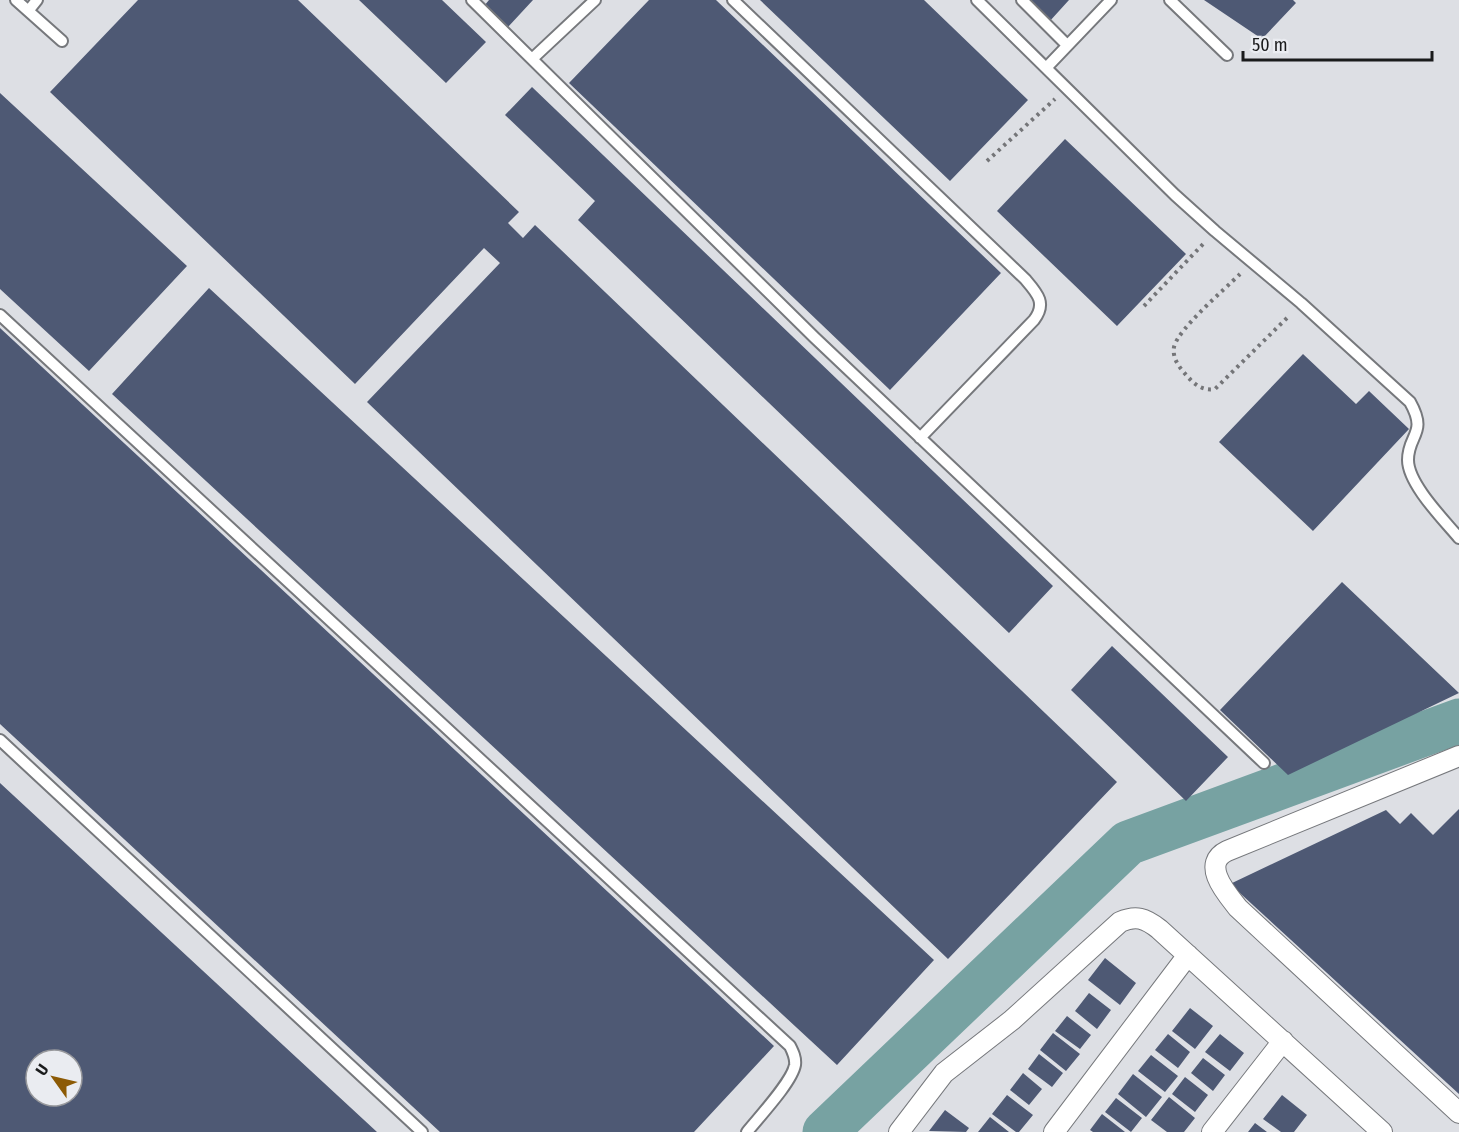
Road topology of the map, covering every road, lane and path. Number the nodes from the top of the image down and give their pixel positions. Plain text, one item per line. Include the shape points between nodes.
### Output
1 (16, 0) edge
2 (38, 0) edge
3 (472, 0) edge
4 (595, 0) edge
5 (733, 0) edge
6 (977, 0) edge
7 (1022, 0) edge
8 (1111, 0) edge
9 (1170, 0) edge
10 (29, 10) junction
11 (62, 41) dead end
12 (1067, 45) junction
13 (1227, 55) dead end
14 (532, 59) junction
15 (1046, 68) junction
16 (1067, 88) junction
17 (987, 162) dead end
18 (1215, 231) junction
19 (1252, 262) junction
20 (1301, 303) junction
21 (1144, 306) dead end
22 (0, 315) edge
23 (920, 438) junction
24 (1459, 538) edge
25 (0, 740) edge
26 (1459, 756) edge
27 (1264, 764) dead end
28 (1188, 955) junction
29 (1284, 1041) junction
30 (1459, 1113) edge
31 (1379, 1131) edge
32 (422, 1132) edge
33 (747, 1132) edge
34 (899, 1132) edge
35 (1054, 1132) edge
36 (1212, 1132) edge

1 - 10 lane
2 - 10 lane
3 - 14 lane
4 - 14 lane
5 - 23 lane via 1040,297 1041,308 1034,320
6 - 15 lane
7 - 12 lane
8 - 12 lane
9 - 13 lane
10 - 11 lane
12 - 15 lane
14 - 23 lane
15 - 16 lane
16 - 17 path
16 - 18 lane
18 - 19 lane
18 - 21 path
19 - 20 lane
19 - 20 path via 1174,345 1177,365 1198,387 1215,389
20 - 24 lane via 1410,402 1419,425 1408,461 1412,478
22 - 33 lane via 790,1046 795,1063 791,1076
23 - 27 lane
25 - 32 lane
26 - 30 street via 1223,853 1216,869 1222,888 1238,908
28 - 29 street
28 - 34 street via 1149,921 1131,918 1120,922 1012,1020 944,1073
28 - 35 street
29 - 31 street
29 - 36 street

